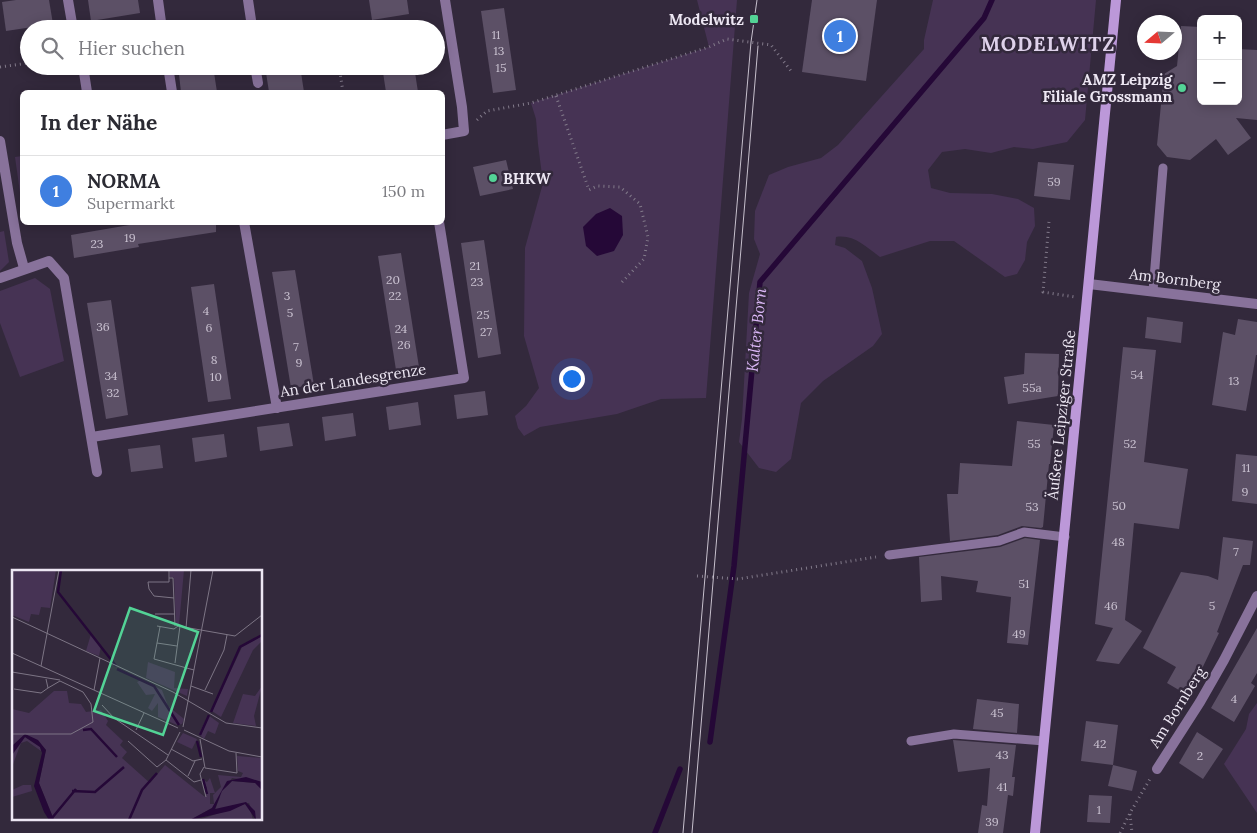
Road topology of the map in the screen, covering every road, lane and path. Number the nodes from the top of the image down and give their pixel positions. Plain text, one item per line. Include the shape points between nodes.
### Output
1 (68, 0) edge
2 (158, 0) edge
3 (248, 0) edge
4 (445, 0) edge
5 (1116, 0) edge
6 (71, 20) edge
7 (161, 20) edge
8 (251, 20) edge
9 (20, 64) edge
10 (0, 67) edge
11 (791, 71) dead end
12 (84, 75) edge
13 (169, 75) edge
14 (257, 75) edge
15 (341, 75) edge
16 (258, 83) dead end
17 (87, 90) edge
18 (172, 90) edge
19 (343, 90) edge
20 (556, 96) junction
21 (464, 131) junction
22 (445, 134) edge
23 (0, 142) edge
24 (1163, 168) dead end
25 (18, 221) edge
26 (1049, 222) dead end
27 (245, 225) edge
28 (439, 225) edge
29 (24, 268) junction
30 (0, 278) edge
31 (622, 282) dead end
32 (1089, 284) junction
33 (1153, 291) junction
34 (1088, 299) junction
35 (1257, 304) edge
36 (277, 408) junction
37 (92, 437) junction
38 (97, 472) dead end
39 (1065, 537) junction
40 (889, 555) joint
41 (697, 576) dead end
42 (1257, 596) edge
43 (911, 740) dead end
44 (1044, 741) junction
45 (1157, 769) joint
46 (1130, 813) junction
47 (1035, 833) edge
48 (1120, 833) edge
49 (1132, 833) edge

1 - 6 street
2 - 7 street
3 - 8 street
4 - 21 street
5 - 32 street, Äußere Leipziger Straße
9 - 10 path
11 - 20 path via 771,45 727,39
12 - 17 street
13 - 18 street
14 - 16 street
15 - 19 path
20 - 21 path via 487,111
20 - 31 path via 590,190 597,186 620,187 640,204 648,237 644,259
21 - 22 street
23 - 25 street
24 - 33 lane
25 - 29 street via 17,243
26 - 34 path via 1043,292
27 - 36 street
28 - 36 street, An der Landesgrenze via 464,378
29 - 30 street
29 - 37 street via 49,261 64,278
32 - 33 street, Am Bornberg
32 - 34 street, Äußere Leipziger Straße
33 - 35 street, Am Bornberg
34 - 39 street, Äußere Leipziger Straße
36 - 37 street, An der Landesgrenze
37 - 38 street
39 - 40 lane via 1024,532 999,541
39 - 44 street, Äußere Leipziger Straße
40 - 41 path via 738,579
42 - 45 street, Am Bornberg via 1200,702
43 - 44 lane via 954,734
44 - 47 street, Äußere Leipziger Straße
45 - 46 path, Am Bornberg
46 - 48 path, Am Bornberg
46 - 49 path

